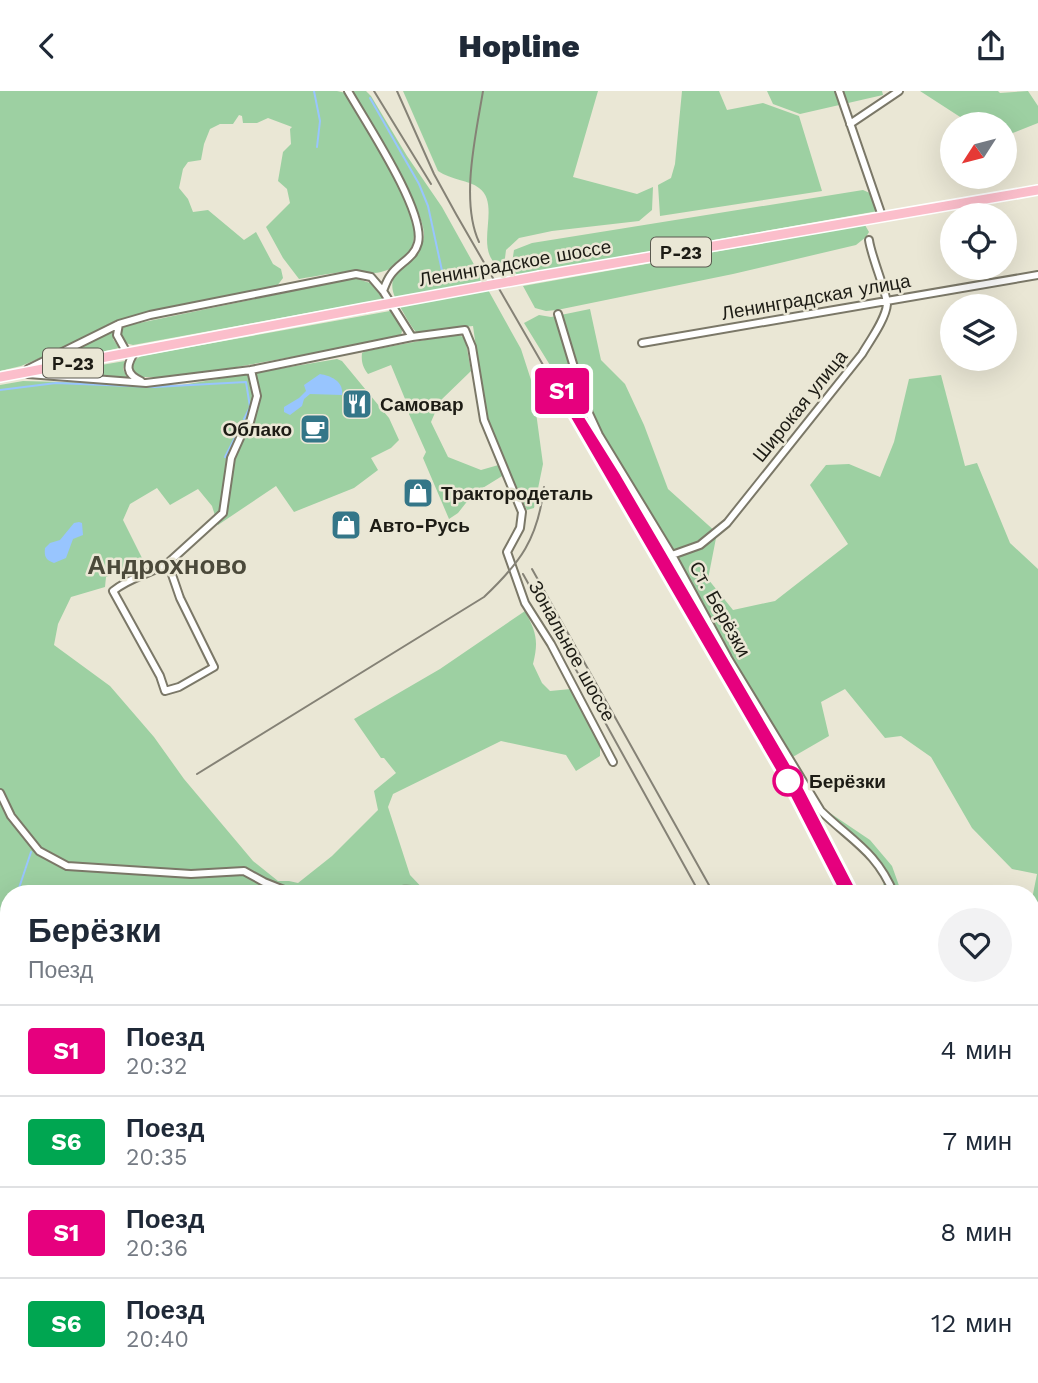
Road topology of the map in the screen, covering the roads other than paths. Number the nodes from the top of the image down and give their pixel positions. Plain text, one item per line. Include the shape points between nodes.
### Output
1 (348, 91) edge
2 (839, 91) edge
3 (899, 91) edge
4 (850, 124) junction
5 (1038, 190) edge
6 (882, 216) junction
7 (869, 240) dead end
8 (1038, 275) edge
9 (383, 291) junction
10 (886, 302) junction
11 (558, 314) dead end
12 (119, 324) junction
13 (412, 337) junction
14 (642, 343) dead end
15 (131, 352) junction
16 (251, 370) junction
17 (19, 374) junction
18 (0, 377) edge
19 (146, 383) junction
20 (672, 555) junction
21 (167, 563) junction
22 (613, 762) dead end
23 (0, 793) edge
24 (272, 885) edge
25 (890, 885) edge

1 - 9 street via 406,194 420,236 414,254 390,276
2 - 4 street
3 - 4 street
4 - 6 street
5 - 6 highway, Ленинградское шоссе / Р-23
6 - 15 highway, Ленинградское шоссе / Р-23, bridge
7 - 10 street
8 - 10 street, Ленинградская улица
9 - 12 street via 371,277 356,274
9 - 13 street
10 - 14 street, Ленинградская улица
10 - 20 street, Широкая улица via 862,354 727,523 699,545
11 - 20 street, Ст. Берёзки via 588,413
12 - 15 street via 117,335
12 - 17 street
13 - 16 street
13 - 22 street, Зональное шоссе via 465,330 470,336 484,420 522,512 520,528 507,552 513,574 524,603
15 - 17 highway, Ленинградское шоссе / Р-23
15 - 19 street via 129,372
16 - 19 street
16 - 21 street via 257,396 250,422 231,458 223,513
17 - 18 highway, Ленинградское шоссе / Р-23
17 - 19 street
20 - 25 street, Ст. Берёзки via 821,811 874,857
21 - 21 street via 113,591 165,691 214,667
23 - 24 street via 11,816 39,851 67,866 191,874 244,871

